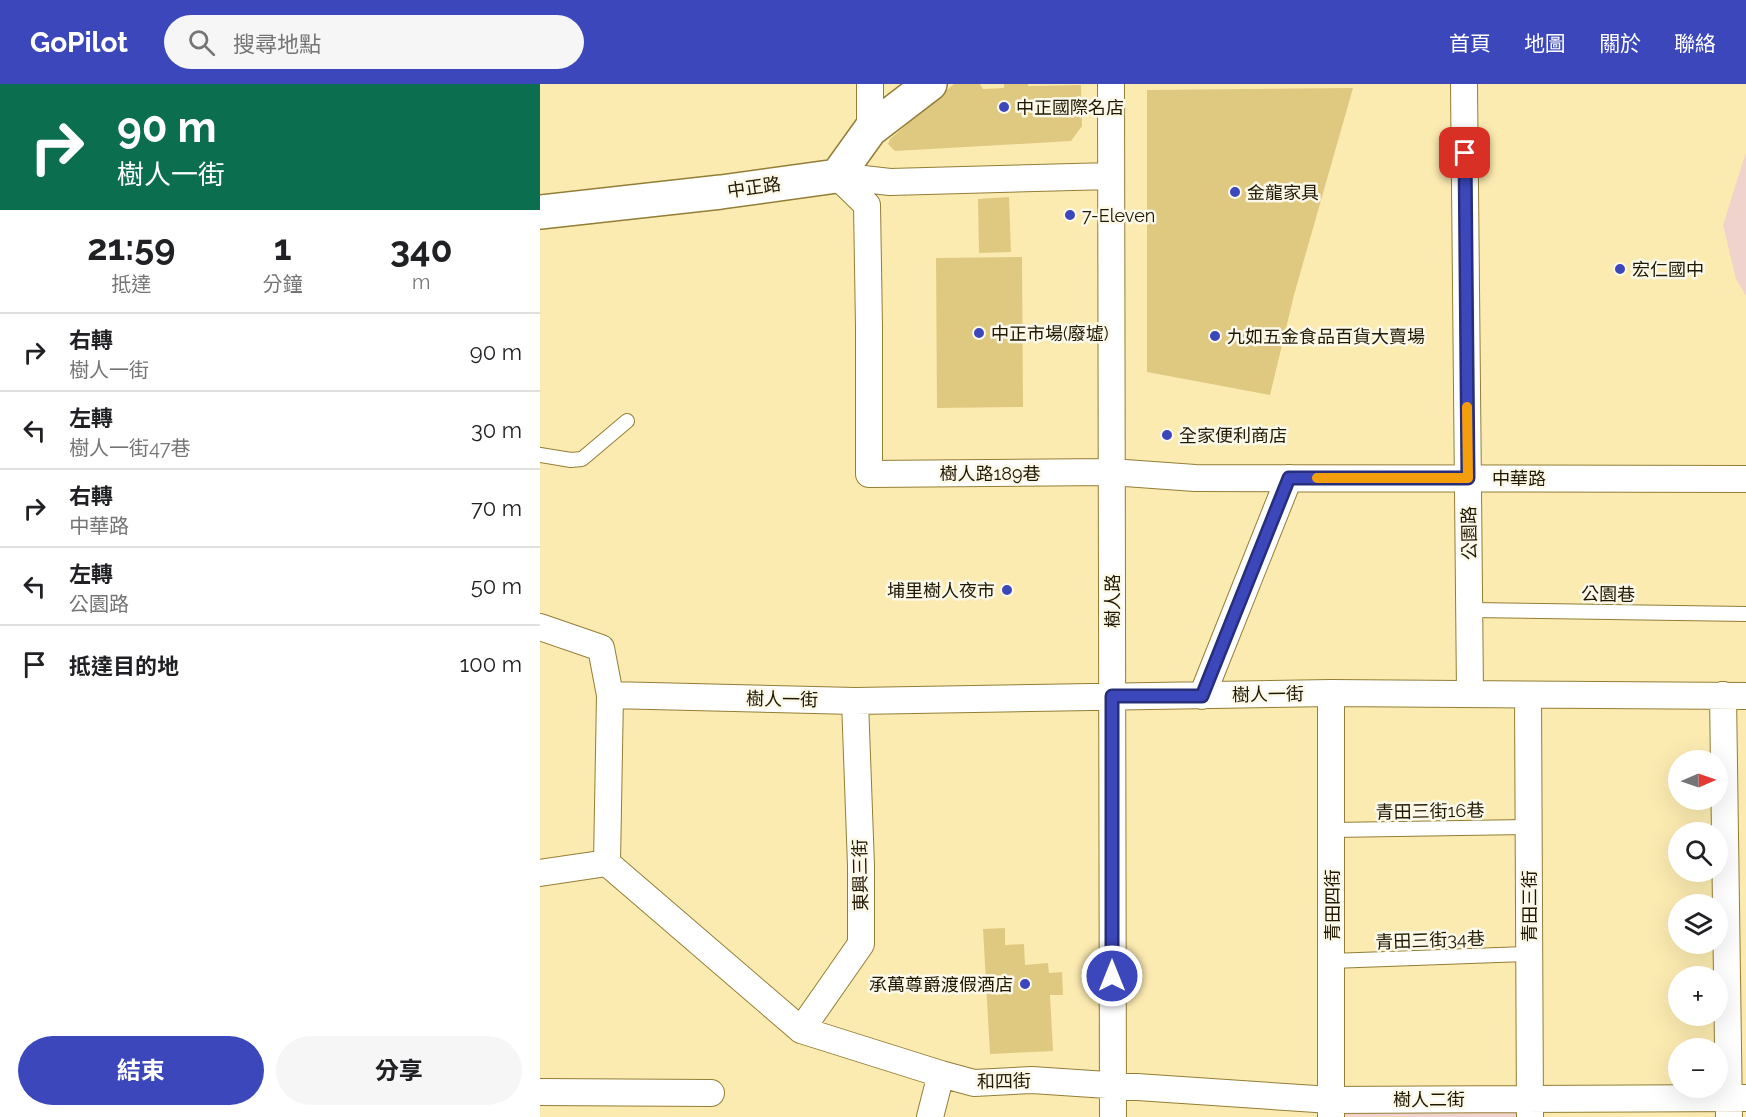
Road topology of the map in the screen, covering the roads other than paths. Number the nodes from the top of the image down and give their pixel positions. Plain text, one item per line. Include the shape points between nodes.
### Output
1 (870, 84) edge
2 (930, 84) edge
3 (1111, 84) edge
4 (1464, 84) edge
5 (870, 130) junction
6 (837, 176) junction
7 (1111, 176) junction
8 (540, 212) edge
9 (627, 421) dead end
10 (540, 455) edge
11 (1111, 472) junction
12 (1289, 478) junction
13 (1468, 478) junction
14 (1746, 479) edge
15 (1470, 610) junction
16 (1746, 614) edge
17 (540, 627) edge
18 (1331, 693) junction
19 (1470, 694) junction
20 (610, 695) junction
21 (1528, 695) junction
22 (1112, 696) junction
23 (1202, 696) junction
24 (1734, 696) edge
25 (855, 701) junction
26 (1529, 827) junction
27 (1332, 830) junction
28 (608, 863) junction
29 (540, 873) edge
30 (1529, 954) junction
31 (1331, 961) junction
32 (801, 1030) junction
33 (941, 1074) junction
34 (1113, 1087) junction
35 (540, 1092) edge
36 (711, 1093) dead end
37 (1735, 1104) edge
38 (1331, 1108) edge
39 (1530, 1108) edge
40 (930, 1117) edge
41 (1113, 1117) edge

1 - 5 street
2 - 5 main road
3 - 7 street, 樹人路
4 - 13 street, 公園路
5 - 6 main road
6 - 7 street via 890,182
6 - 8 main road, 中正路
6 - 11 street, 樹人路189巷 via 867,205 868,474
7 - 11 street, 樹人路
9 - 10 lane via 582,459
11 - 12 street, 中華路 via 1195,478
11 - 22 street, 樹人路
12 - 13 street, 中華路
12 - 23 street
13 - 14 street, 中華路
13 - 15 street, 公園路
15 - 16 lane, 公園巷
15 - 19 street, 公園路
17 - 20 street via 601,648
18 - 19 street, 樹人一街
18 - 23 street, 樹人一街
18 - 27 street, 青田四街
19 - 21 street, 樹人一街
20 - 25 street, 樹人一街
20 - 28 street
21 - 24 street, 樹人一街
21 - 26 street, 青田三街
22 - 23 street, 樹人一街
22 - 25 street, 樹人一街
22 - 34 street, 樹人路
24 - 37 street
25 - 32 street, 東興三街 via 861,944
26 - 27 lane, 青田三街16巷
26 - 30 street, 青田三街
27 - 31 street, 青田四街
28 - 29 street
28 - 32 street
30 - 31 lane, 青田三街34巷
30 - 39 street, 青田三街
31 - 38 street, 青田四街
32 - 33 street, 和四街
33 - 34 street, 和四街 via 974,1083 1032,1080
33 - 40 street
34 - 38 street, 樹人二街
34 - 41 street, 樹人路
35 - 36 street
37 - 39 street, 樹人二街
38 - 39 street, 樹人二街

